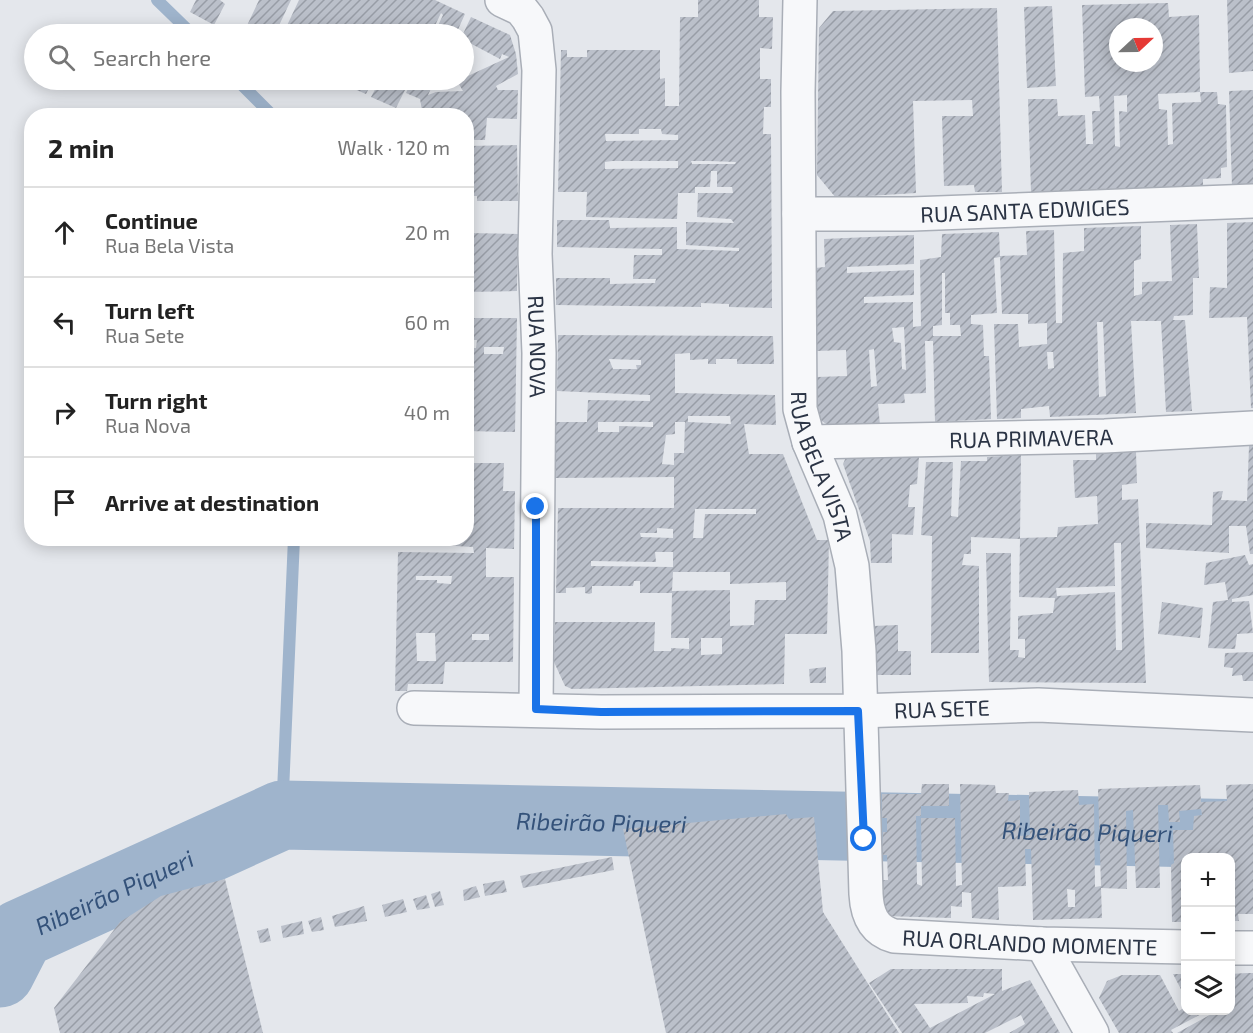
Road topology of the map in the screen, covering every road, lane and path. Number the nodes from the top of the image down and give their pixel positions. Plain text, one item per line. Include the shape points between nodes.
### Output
1 (502, 0) edge
2 (800, 0) edge
3 (1253, 201) edge
4 (799, 214) junction
5 (1253, 428) edge
6 (809, 442) junction
7 (414, 708) dead end
8 (536, 709) junction
9 (858, 711) junction
10 (1253, 715) edge
11 (877, 928) joint
12 (1042, 944) junction
13 (1181, 947) edge
14 (1235, 948) edge
15 (1253, 948) edge
16 (1092, 1033) edge

1 - 8 street, RUA NOVA via 521,9 535,31 538,70
2 - 4 street, RUA BELA VISTA
3 - 4 street, RUA SANTA EDWIGES via 912,214
4 - 6 street, RUA BELA VISTA via 801,409
5 - 6 street, RUA PRIMAVERA via 1105,436
6 - 9 street, RUA BELA VISTA via 840,515 852,566 859,651
7 - 8 street, RUA SETE
8 - 9 street, RUA SETE
9 - 10 street, RUA SETE via 1038,705
9 - 11 street, RUA BELA VISTA via 867,906
11 - 12 street, RUA ORLANDO MOMENTE via 894,936
12 - 13 street, RUA ORLANDO MOMENTE
12 - 16 street
14 - 15 street

